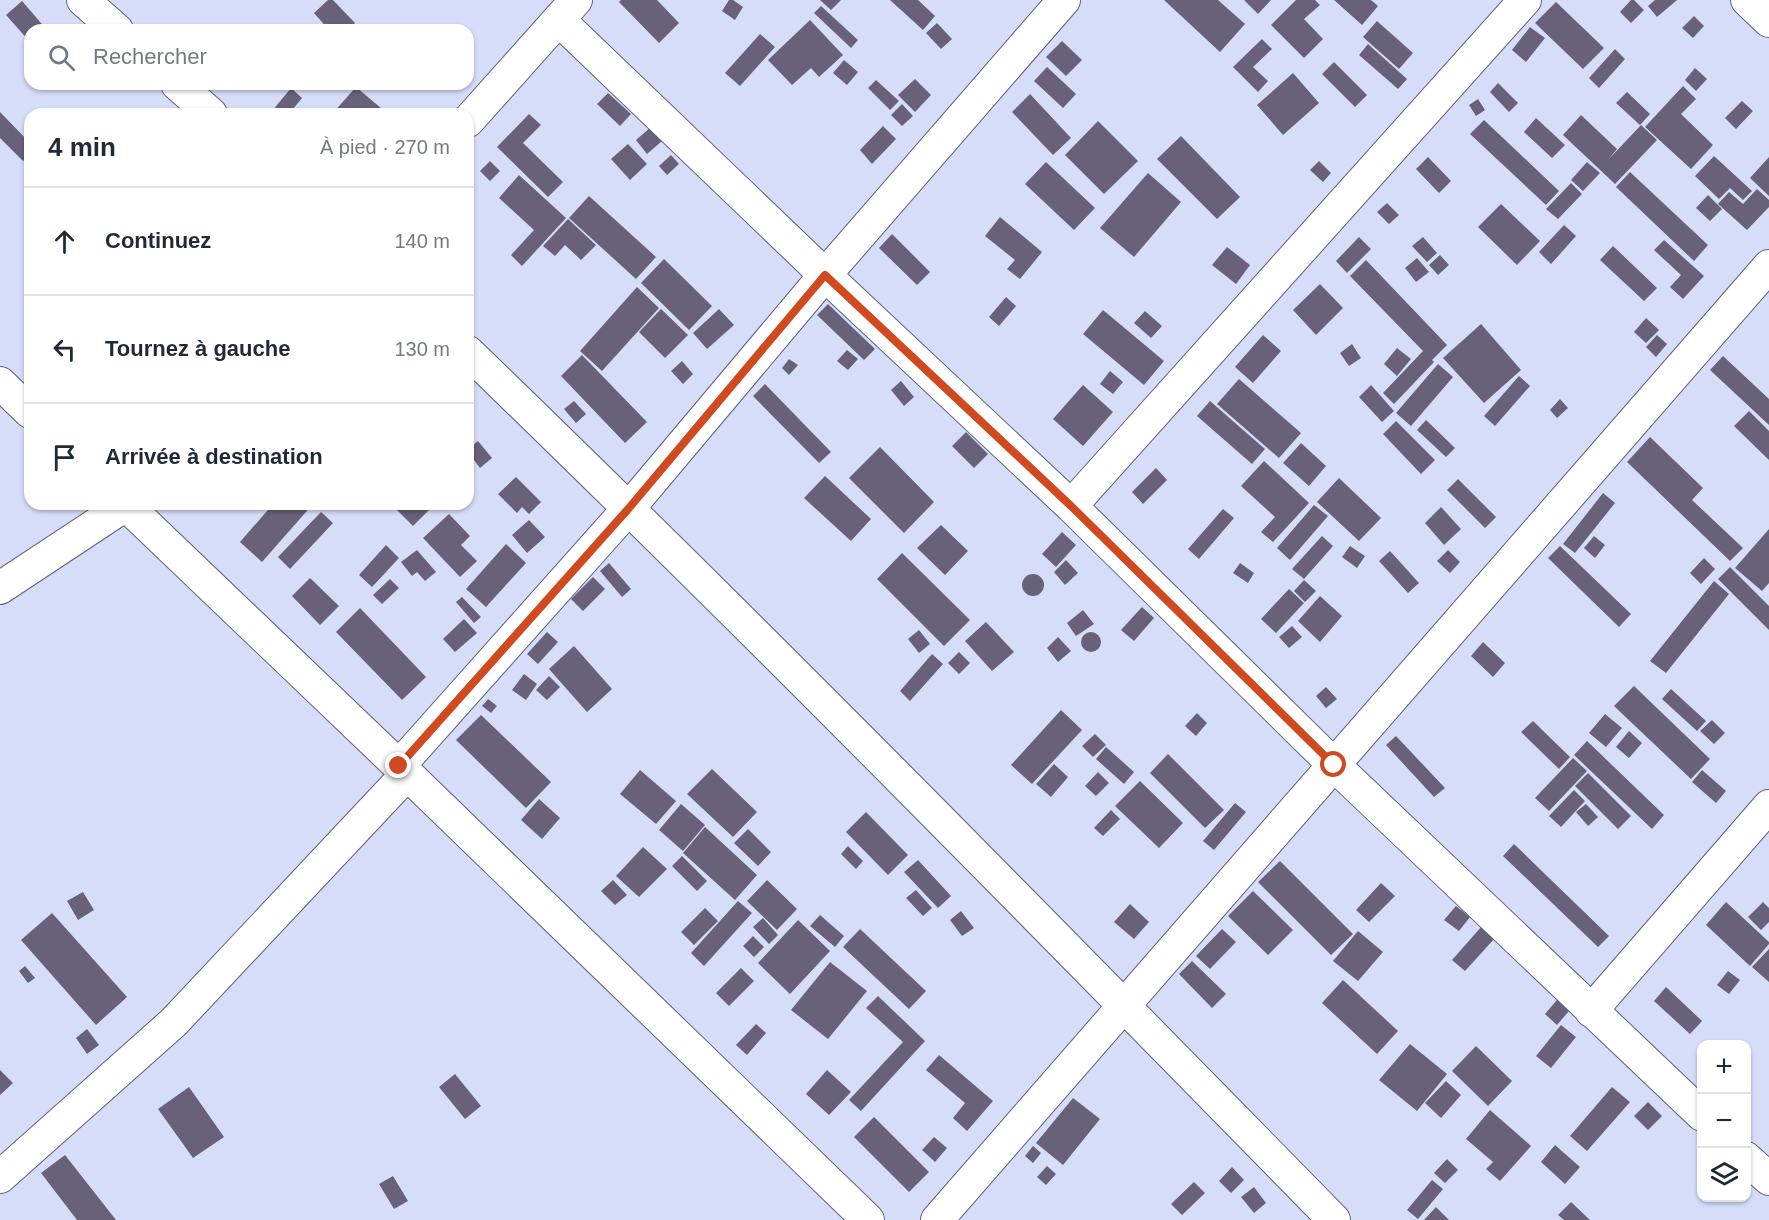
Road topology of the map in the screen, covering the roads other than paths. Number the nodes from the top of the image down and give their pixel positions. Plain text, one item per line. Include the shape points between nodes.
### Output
1 (83, 0) edge
2 (1064, 0) edge
3 (1525, 0) edge
4 (1747, 0) edge
5 (567, 10) edge
6 (1769, 21) edge
7 (110, 24) edge
8 (184, 90) edge
9 (204, 108) edge
10 (474, 114) edge
11 (1769, 266) edge
12 (825, 275) junction
13 (474, 358) edge
14 (0, 382) edge
15 (24, 406) edge
16 (1071, 506) junction
17 (629, 508) junction
18 (117, 510) edge
19 (132, 510) edge
20 (0, 588) edge
21 (1334, 765) junction
22 (403, 770) junction
23 (1769, 806) edge
24 (1124, 1005) junction
25 (1591, 1011) junction
26 (1697, 1111) edge
27 (1751, 1163) edge
28 (0, 1177) edge
29 (1769, 1179) edge
30 (868, 1220) edge
31 (937, 1220) edge
32 (1334, 1220) edge

1 - 7 street
2 - 12 street
3 - 16 street
4 - 6 street
5 - 10 street
5 - 12 street
8 - 9 street
11 - 21 street
12 - 16 street
12 - 17 street
13 - 17 street
14 - 15 street
16 - 21 street
17 - 22 street
17 - 24 street
18 - 20 street
19 - 22 street
21 - 24 street
21 - 25 street
22 - 28 street via 174,1022
22 - 30 street
23 - 25 street
24 - 31 street
24 - 32 street
25 - 26 street
27 - 29 street

